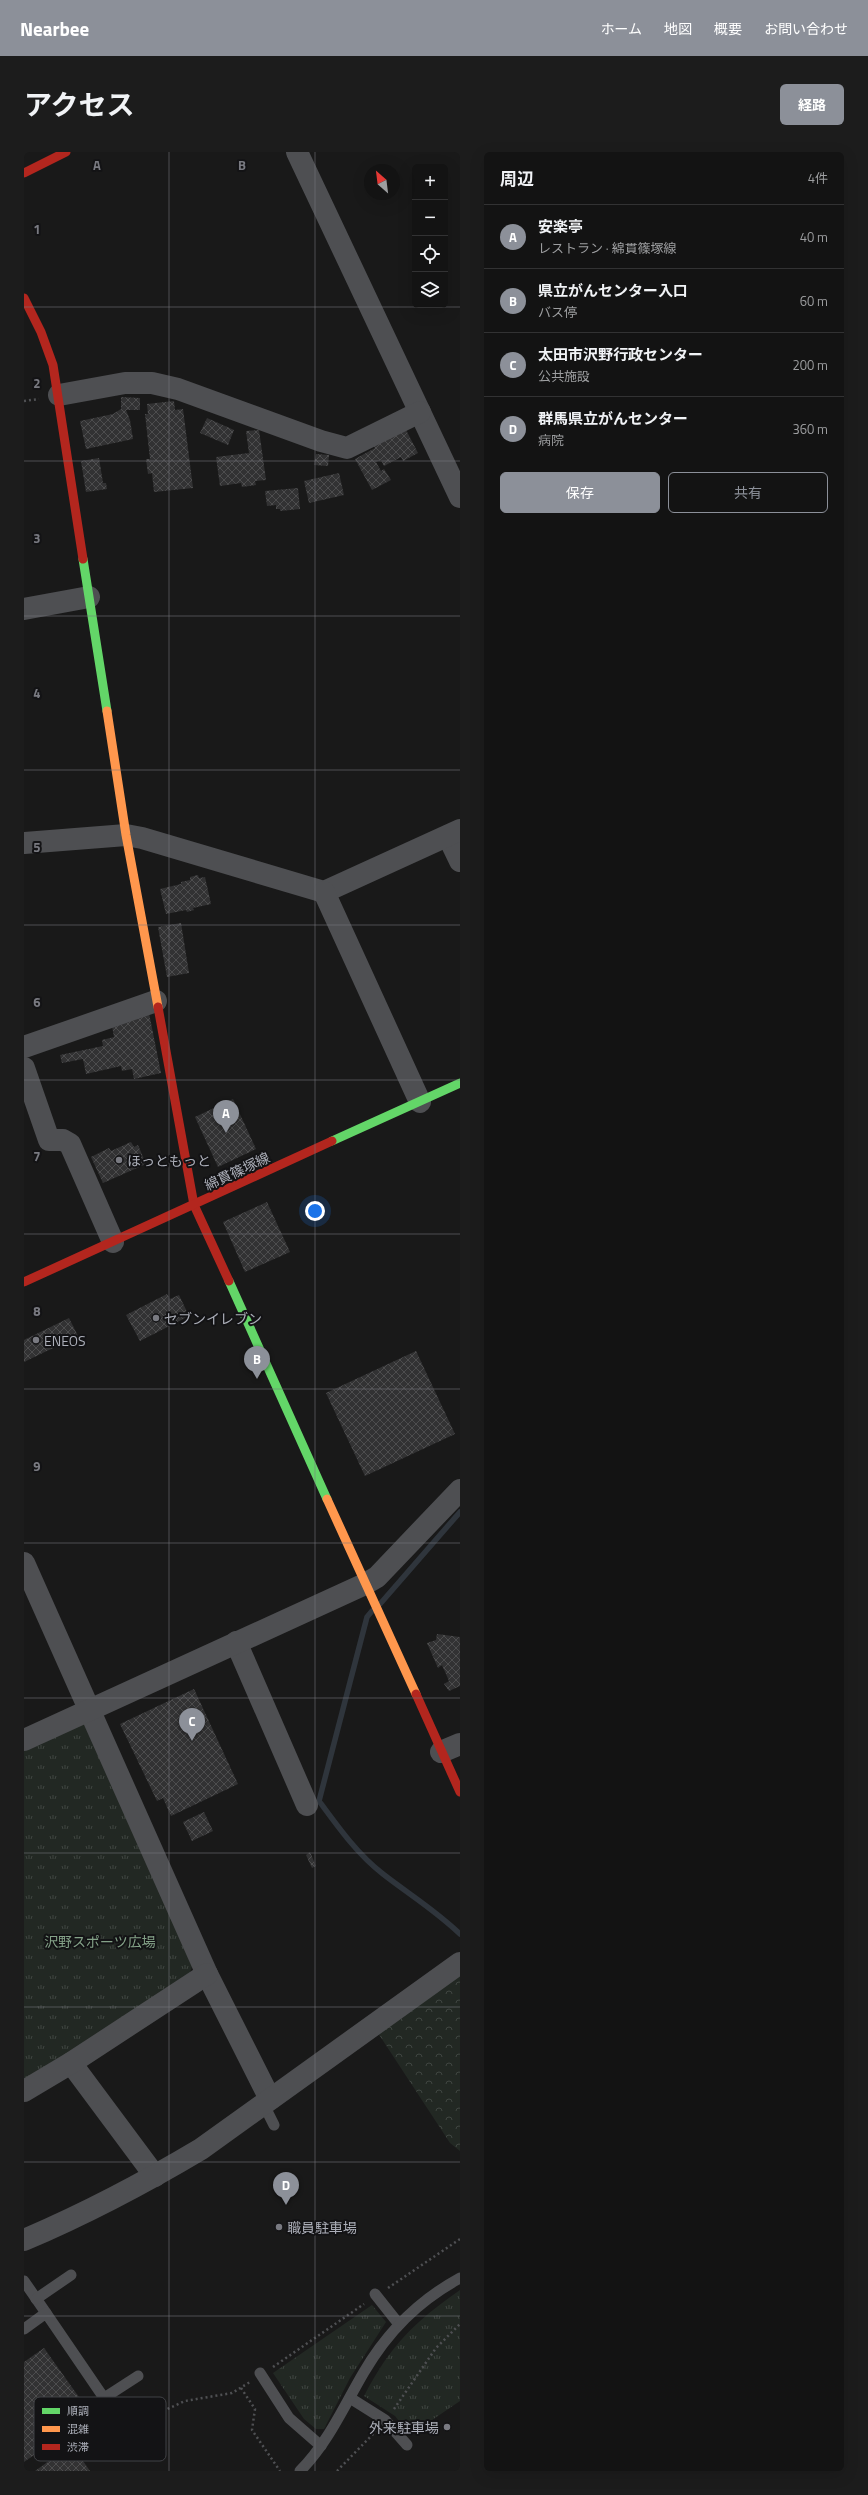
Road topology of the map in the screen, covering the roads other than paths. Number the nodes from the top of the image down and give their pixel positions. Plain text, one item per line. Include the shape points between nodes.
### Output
1 (66, 152) edge
2 (297, 152) edge
3 (24, 173) edge
4 (24, 298) edge
5 (59, 395) junction
6 (420, 412) junction
7 (460, 497) edge
8 (89, 597) junction
9 (24, 609) edge
10 (454, 833) edge
11 (126, 835) junction
12 (24, 842) edge
13 (460, 861) edge
14 (324, 892) junction
15 (156, 1001) junction
16 (24, 1047) edge
17 (24, 1068) edge
18 (460, 1083) edge
19 (420, 1102) junction
20 (194, 1205) junction
21 (113, 1242) junction
22 (24, 1282) edge
23 (460, 1490) edge
24 (24, 1563) edge
25 (365, 1584) junction
26 (236, 1642) junction
27 (90, 1710) junction
28 (24, 1740) edge
29 (451, 1748) edge
30 (460, 1792) edge
31 (308, 1805) dead end
32 (460, 1963) edge
33 (207, 1974) junction
34 (71, 2063) junction
35 (24, 2090) edge
36 (270, 2099) junction
37 (274, 2125) dead end
38 (155, 2176) junction
39 (24, 2240) edge
40 (71, 2275) dead end
41 (460, 2278) edge
42 (24, 2281) edge
43 (376, 2295) road end
44 (36, 2299) junction
45 (46, 2313) junction
46 (398, 2323) junction
47 (24, 2329) edge
48 (261, 2374) road end
49 (138, 2376) dead end
50 (103, 2397) edge
51 (106, 2397) edge
52 (350, 2398) junction
53 (407, 2445) dead end
54 (321, 2446) junction
55 (300, 2471) edge

1 - 3 street
2 - 6 street
4 - 5 street via 49,349
5 - 6 street via 126,383 152,383 178,389 347,448
5 - 8 street
6 - 7 street
8 - 9 street
8 - 11 street
10 - 13 street
10 - 14 street
11 - 12 street
11 - 14 street
11 - 15 street
14 - 19 street
15 - 16 street
15 - 20 street
17 - 21 street via 50,1140 63,1140 70,1144
18 - 19 street, 綿貫篠塚線
19 - 20 street, 綿貫篠塚線
20 - 21 street, 綿貫篠塚線
20 - 25 street
21 - 22 street, 綿貫篠塚線
23 - 25 street via 377,1577
24 - 27 street
25 - 26 street
25 - 29 street
26 - 27 street
26 - 31 street
27 - 28 street
27 - 33 street
29 - 30 street
32 - 36 street
33 - 34 street
33 - 36 street
34 - 35 street
34 - 38 street
36 - 37 lane via 266,2109
36 - 38 street via 201,2150
38 - 39 street
40 - 44 lane
41 - 46 lane via 420,2303
42 - 44 lane
43 - 46 lane
44 - 45 lane
45 - 47 lane
45 - 50 lane
46 - 52 lane via 381,2345
48 - 54 lane via 289,2418
49 - 51 lane
52 - 53 lane via 385,2420
52 - 54 lane
54 - 55 lane

